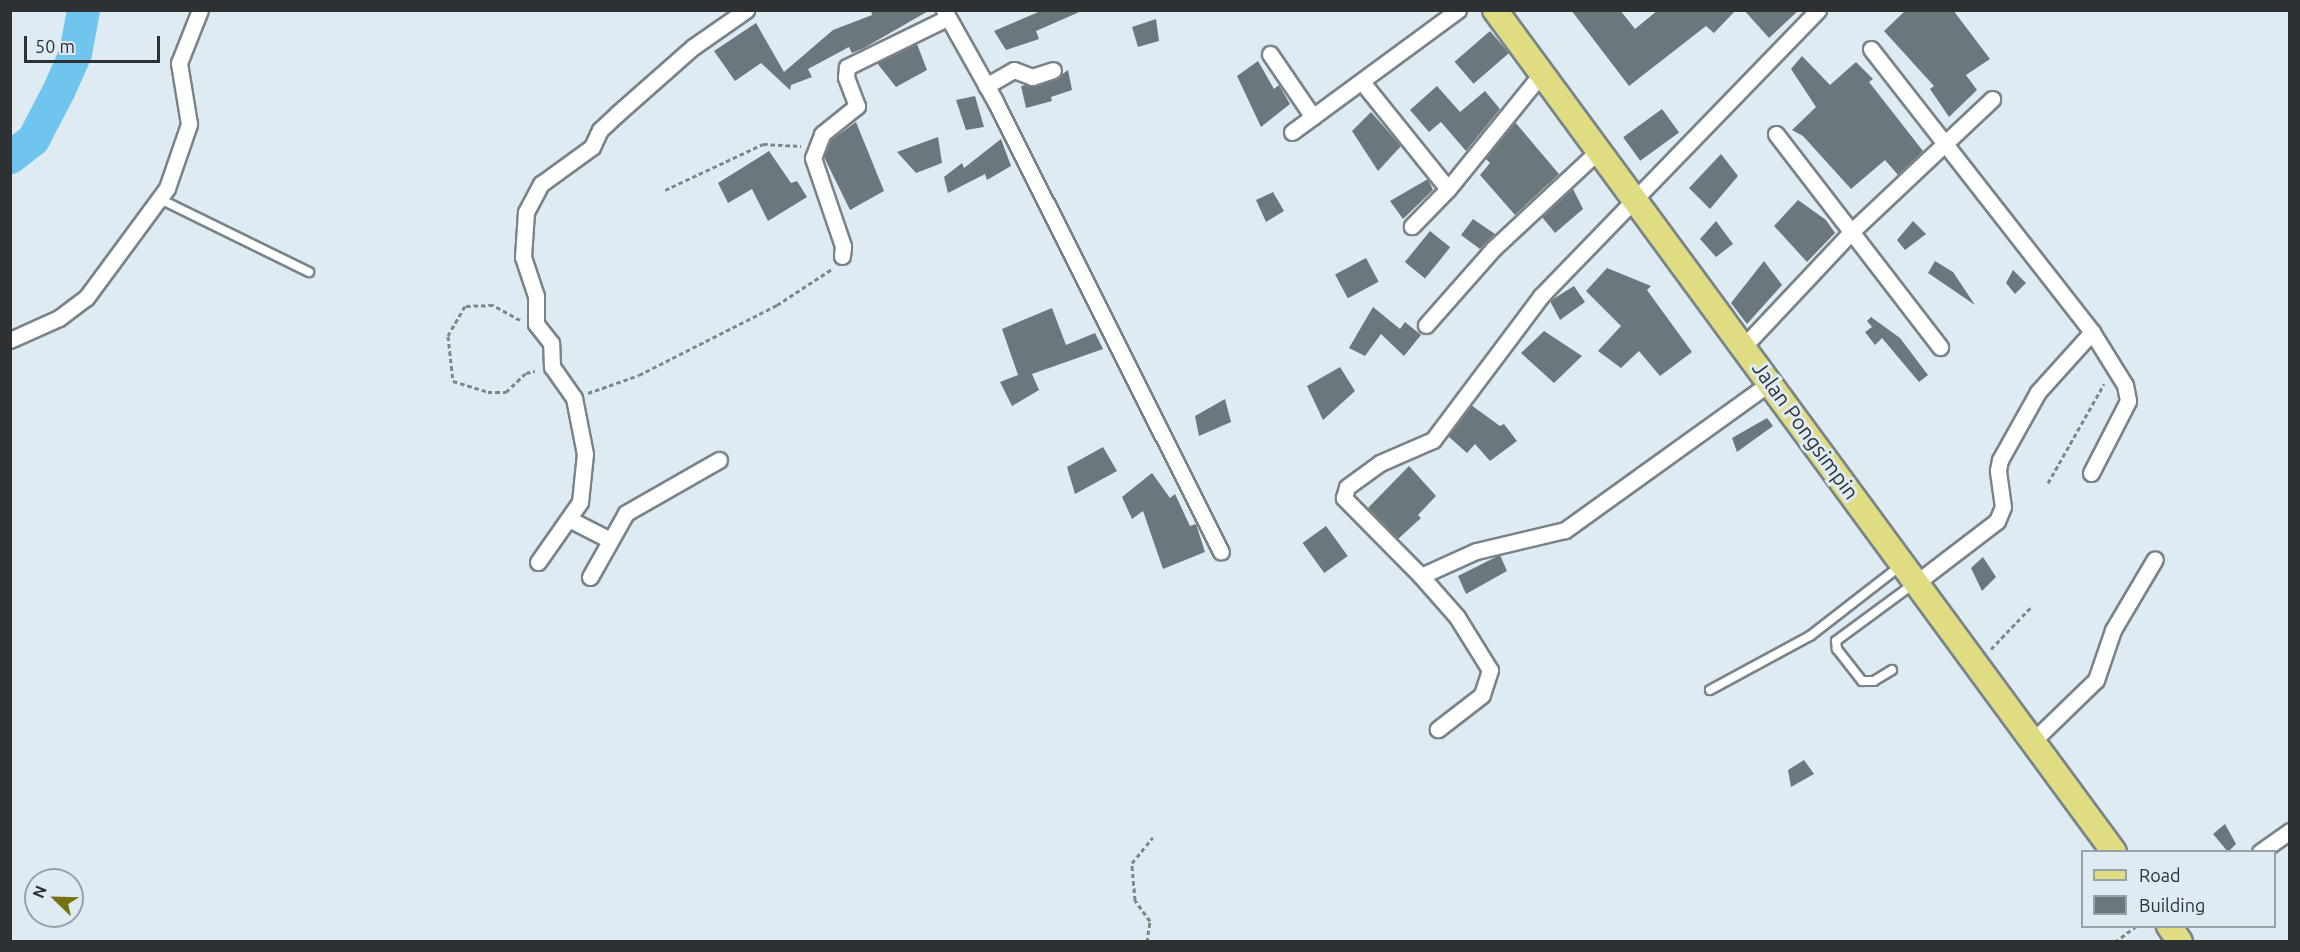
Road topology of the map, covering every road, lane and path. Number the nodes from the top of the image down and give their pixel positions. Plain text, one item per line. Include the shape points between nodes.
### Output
1 (200, 10) edge
2 (746, 10) edge
3 (1458, 10) edge
4 (1495, 10) edge
5 (1818, 10) edge
6 (945, 14) edge
7 (1871, 49) dead end
8 (1270, 54) dead end
9 (1053, 70) dead end
10 (1542, 74) junction
11 (1362, 82) junction
12 (986, 86) junction
13 (1992, 99) dead end
14 (1313, 117) junction
15 (1292, 132) dead end
16 (1776, 134) dead end
17 (1943, 144) junction
18 (814, 147) junction
19 (1599, 150) junction
20 (1448, 189) junction
21 (665, 190) dead end
22 (160, 199) junction
23 (1637, 200) junction
24 (1412, 226) dead end
25 (1851, 232) junction
26 (842, 256) joint
27 (309, 272) dead end
28 (1426, 325) dead end
29 (539, 330) junction
30 (2092, 332) junction
31 (10, 340) edge
32 (1745, 345) junction
33 (1940, 347) dead end
34 (2114, 366) junction
35 (552, 367) junction
36 (1771, 382) junction
37 (574, 398) junction
38 (719, 460) dead end
39 (2091, 473) dead end
40 (2048, 483) dead end
41 (569, 519) junction
42 (609, 540) junction
43 (1221, 552) dead end
44 (2155, 559) dead end
45 (538, 562) dead end
46 (1909, 573) junction
47 (1421, 576) junction
48 (590, 577) dead end
49 (2030, 608) dead end
50 (1976, 666) junction
51 (1892, 670) dead end
52 (1710, 690) dead end
53 (1438, 729) dead end
54 (2034, 740) junction
55 (2289, 831) edge
56 (1154, 837) dead end
57 (2113, 850) edge
58 (2263, 850) edge
59 (2135, 928) edge
60 (2170, 928) edge
61 (1148, 942) edge
62 (2115, 942) edge
63 (2180, 942) edge

1 - 22 street via 179,63 188,130
2 - 29 street via 693,48 600,130 592,147 534,194 524,223 523,257 536,296
3 - 11 street
4 - 10 main road, Jalan Pongsimpin
5 - 23 street
6 - 12 street
6 - 18 street via 847,67 846,77 857,106 824,132
7 - 17 street
8 - 14 street
9 - 12 street via 1032,76 1014,70
10 - 19 main road, Jalan Pongsimpin
10 - 20 street
11 - 14 street
11 - 20 street
12 - 43 street
13 - 17 street
14 - 15 street
16 - 25 street
17 - 25 street
17 - 30 street
18 - 21 path via 763,144
18 - 26 street via 814,170 843,246
19 - 23 main road, Jalan Pongsimpin
19 - 28 street via 1494,248
20 - 24 street
22 - 27 lane
22 - 31 street via 86,298 59,318
23 - 32 main road, Jalan Pongsimpin
23 - 47 street via 1541,296 1433,440 1380,463 1347,488 1344,498 1349,507
25 - 32 street
25 - 33 street
26 - 37 path via 837,266 777,305 639,375
29 - 35 street via 551,343
29 - 35 path via 493,305 465,306 448,336 453,381 488,392 506,392 526,373
30 - 34 street
30 - 46 street via 2038,392 2000,460 2003,507 1997,521
32 - 36 main road, Jalan Pongsimpin
34 - 39 street via 2129,396
34 - 40 path
35 - 37 street
36 - 46 main road, Jalan Pongsimpin
36 - 47 street via 1565,530 1476,551
37 - 41 street via 585,474 580,502
38 - 42 street via 676,481 626,513
41 - 42 street
41 - 45 street
42 - 48 street
44 - 54 street via 2113,630 2096,680
46 - 50 main road, Jalan Pongsimpin
46 - 51 lane via 1836,641 1836,649 1862,681 1874,681
46 - 52 lane via 1810,636
47 - 53 street via 1458,617 1490,670 1482,694
49 - 50 path
50 - 54 main road, Jalan Pongsimpin
54 - 57 main road, Jalan Pongsimpin
55 - 58 street
56 - 61 path via 1132,863 1136,900 1150,921
59 - 62 path
60 - 63 main road

